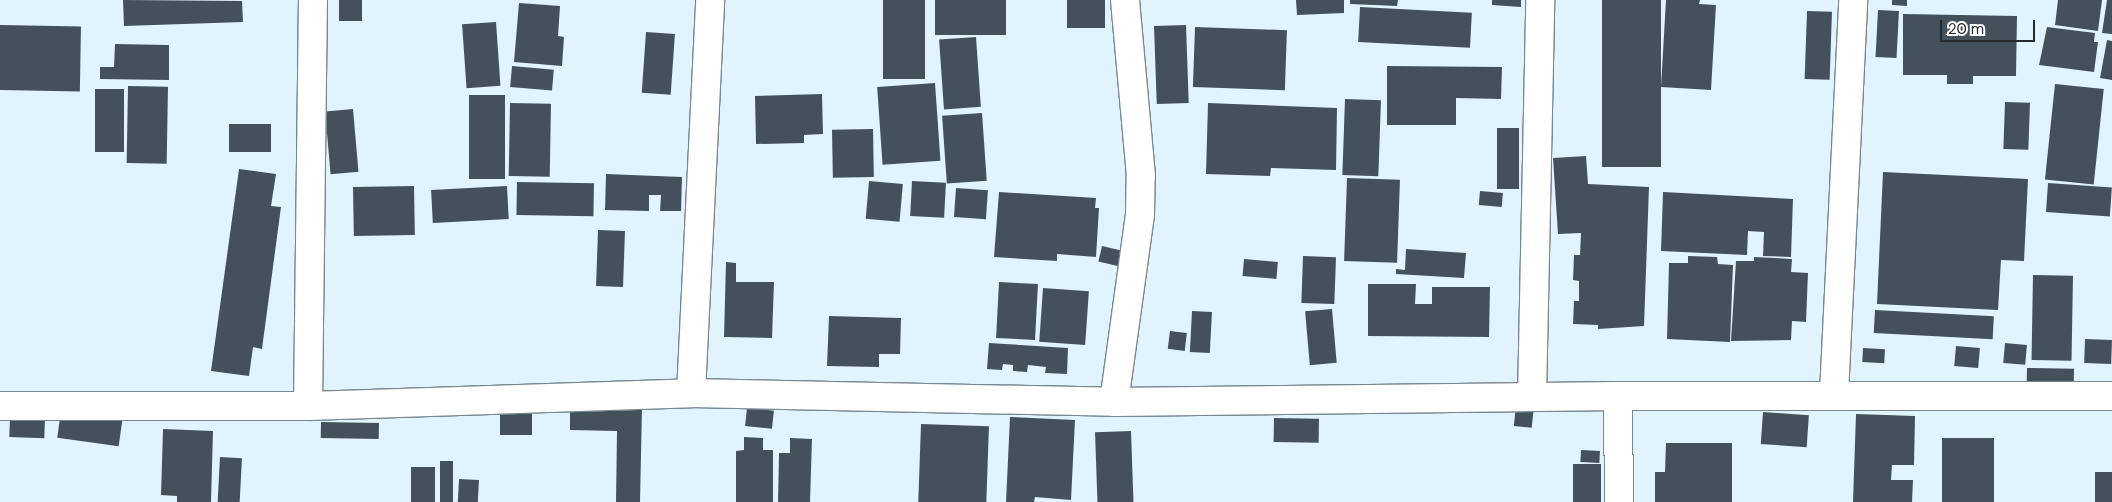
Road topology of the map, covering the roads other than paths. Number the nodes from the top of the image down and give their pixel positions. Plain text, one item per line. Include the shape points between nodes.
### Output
1 (313, 0) edge
2 (710, 0) edge
3 (1125, 0) edge
4 (1540, 0) edge
5 (1854, 0) edge
6 (691, 393) junction
7 (1834, 394) junction
8 (1618, 396) junction
9 (2112, 396) edge
10 (1532, 397) junction
11 (1114, 402) junction
12 (0, 406) edge
13 (308, 406) junction
14 (1619, 502) edge

1 - 13 street
2 - 6 street
3 - 11 street via 1140,176 1140,215
4 - 10 street
5 - 7 street
6 - 11 street
6 - 13 street
7 - 8 street
7 - 9 street
8 - 10 street
8 - 14 street
10 - 11 street
12 - 13 street

